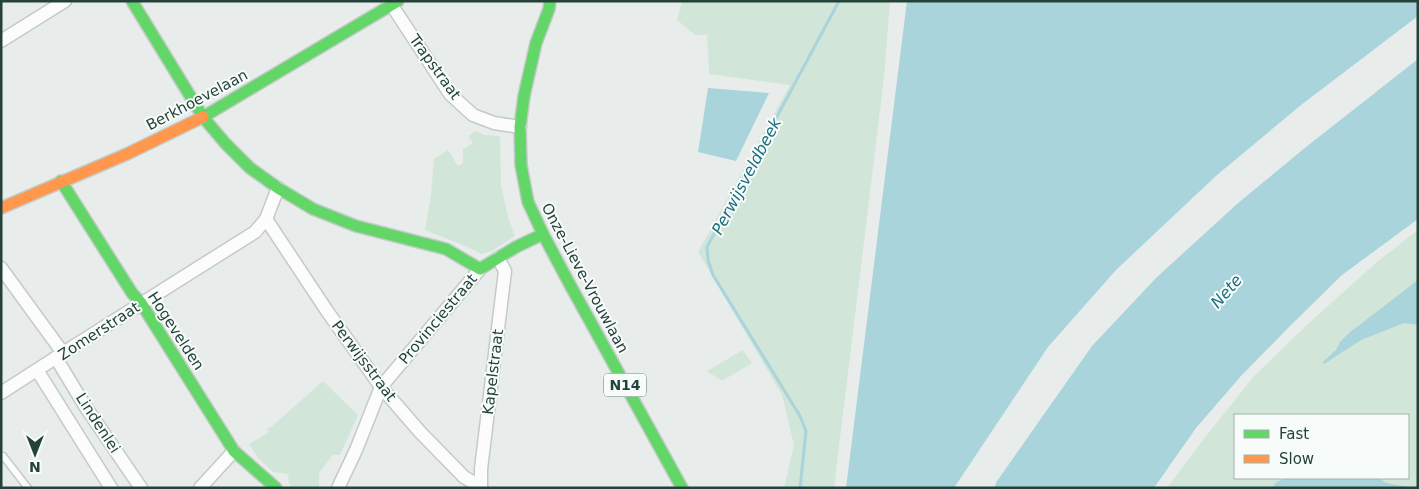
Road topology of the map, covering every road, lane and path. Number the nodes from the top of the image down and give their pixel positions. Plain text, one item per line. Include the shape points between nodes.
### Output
1 (65, 1) edge
2 (132, 1) edge
3 (550, 1) edge
4 (393, 2) edge
5 (537, 12) dead end
6 (1, 41) edge
7 (536, 43) junction
8 (203, 118) junction
9 (520, 127) junction
10 (61, 181) junction
11 (278, 188) junction
12 (1, 208) edge
13 (266, 219) junction
14 (543, 234) junction
15 (498, 258) junction
16 (1, 268) edge
17 (480, 269) junction
18 (142, 303) junction
19 (60, 355) junction
20 (37, 370) junction
21 (381, 386) junction
22 (1, 394) edge
23 (234, 451) junction
24 (1, 457) edge
25 (481, 487) edge
26 (28, 488) edge
27 (111, 488) edge
28 (141, 488) edge
29 (200, 488) edge
30 (276, 488) edge
31 (338, 488) edge
32 (682, 488) edge

1 - 6 street
2 - 8 main road
3 - 7 main road, N14
4 - 8 main road, Berkhoevelaan
4 - 9 street, Trapstraat via 450,94 474,115 494,123
5 - 7 main road, N14
7 - 9 main road, Onze-Lieve-Vrouwlaan / N14
8 - 10 main road, Berkhoevelaan
8 - 11 main road via 250,168
9 - 14 main road, Onze-Lieve-Vrouwlaan / N14 via 521,165 528,202
10 - 12 main road, Berkhoevelaan
10 - 18 main road, Hogevelden via 132,293
11 - 13 street, Zomerstraat
11 - 17 main road via 313,209 356,226 446,249
13 - 18 street, Zomerstraat via 255,232
13 - 21 street, Perwijsstraat
14 - 15 main road, Provinciestraat
14 - 32 main road, Onze-Lieve-Vrouwlaan / N14
15 - 17 main road, Provinciestraat
15 - 25 street, Kapelstraat via 505,271
16 - 19 street, Lindenlei
17 - 21 street, Provinciestraat
18 - 19 street, Zomerstraat
18 - 23 main road, Hogevelden
19 - 20 street, Zomerstraat
19 - 28 street, Lindenlei via 85,406
20 - 22 street, Zomerstraat
20 - 27 street, Lindenlei
21 - 25 street, Perwijsstraat via 464,477
21 - 31 street, Provinciestraat
23 - 29 street
23 - 30 main road, Hogevelden
24 - 26 lane

